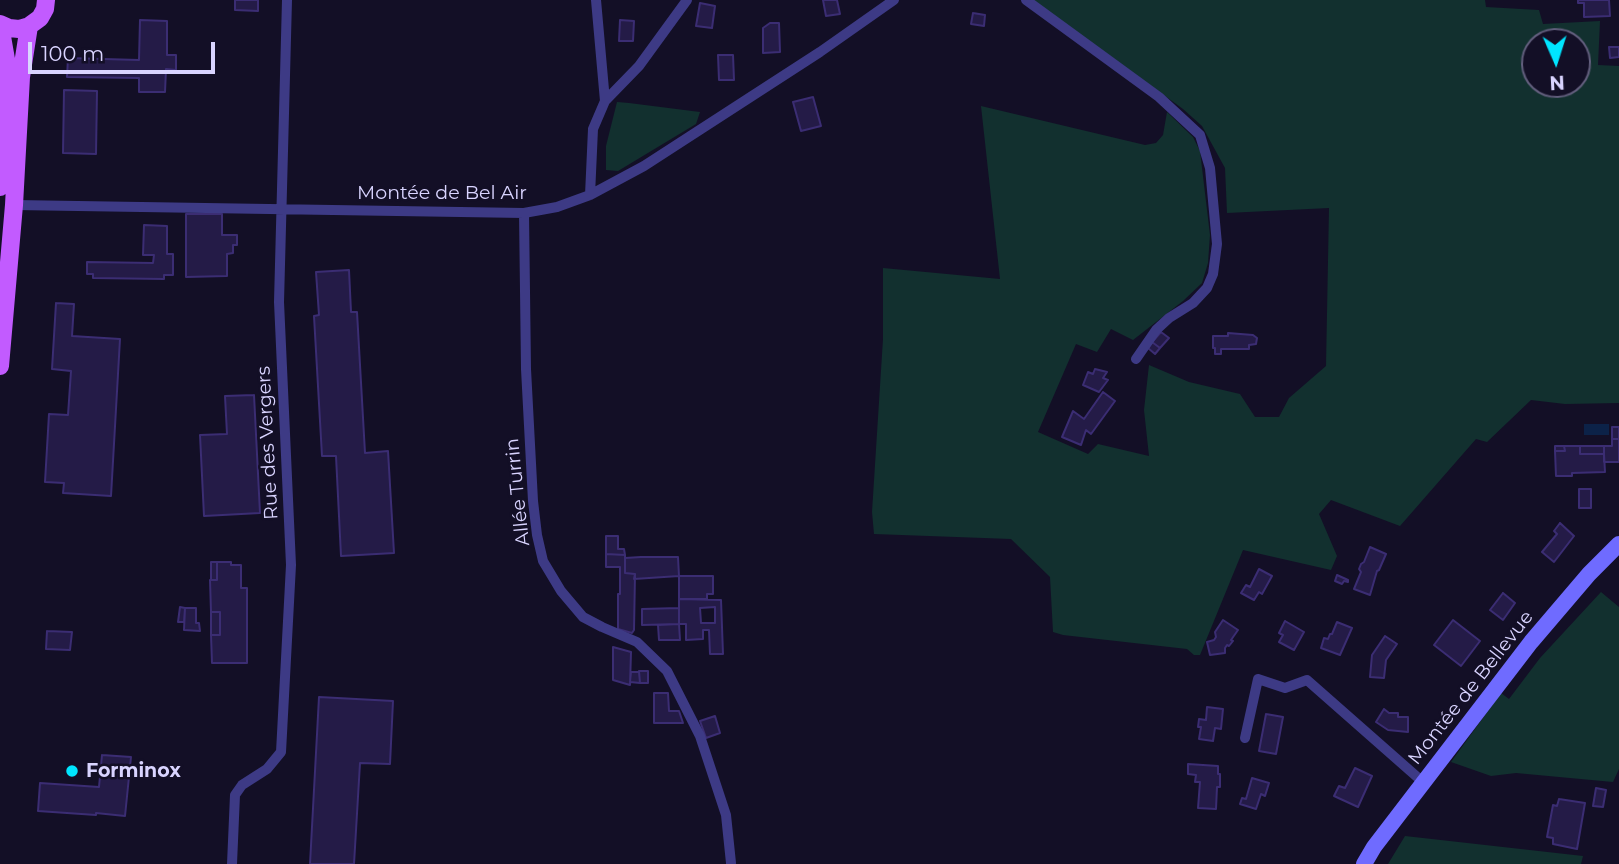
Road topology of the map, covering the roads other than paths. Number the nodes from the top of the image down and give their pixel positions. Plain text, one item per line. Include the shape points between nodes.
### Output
1 (46, 0) edge
2 (59, 0) edge
3 (287, 0) edge
4 (596, 0) edge
5 (687, 0) edge
6 (894, 0) edge
7 (1026, 0) edge
8 (35, 22) junction
9 (0, 24) edge
10 (605, 102) junction
11 (0, 187) edge
12 (590, 195) junction
13 (14, 205) junction
14 (282, 209) junction
15 (524, 213) junction
16 (1136, 359) dead end
17 (0, 366) edge
18 (1619, 544) edge
19 (1245, 738) dead end
20 (1424, 783) junction
21 (1374, 856) edge
22 (731, 863) edge
23 (232, 864) edge
24 (1364, 864) edge

1 - 8 main road
2 - 8 street
3 - 14 street, Rue des Vergers
4 - 10 street
5 - 10 street via 639,66
6 - 12 street, Montée de Bel Air via 644,166
7 - 16 street via 1159,97 1200,135 1210,168 1217,244 1213,274 1207,288 1156,330
8 - 9 main road via 19,29
8 - 13 main road via 21,77
9 - 11 main road via 7,65
10 - 12 street via 593,129
12 - 15 street, Montée de Bel Air
13 - 14 street, Montée de Bel Air
13 - 17 main road
14 - 15 street, Montée de Bel Air
14 - 23 street, Rue des Vergers via 279,302 291,565 281,752 235,795
15 - 22 street, Allée Turrin via 533,501 543,561 583,617 637,642 667,671 700,736 726,815
18 - 20 main road, Montée de Bellevue via 1531,642
19 - 20 street via 1258,679 1285,688 1307,680
20 - 21 main road, Montée de Bellevue
21 - 24 main road, Montée de Bellevue

